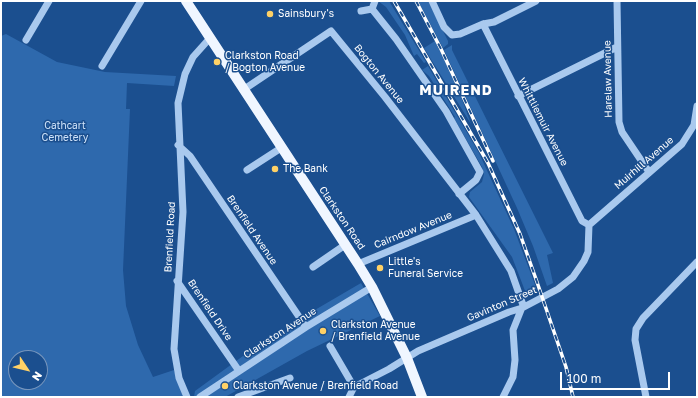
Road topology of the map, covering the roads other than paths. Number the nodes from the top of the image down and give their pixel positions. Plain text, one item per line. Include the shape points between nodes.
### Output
1 (48, 1) edge
2 (141, 1) edge
3 (186, 1) edge
4 (375, 1) edge
5 (432, 1) edge
6 (617, 1) edge
7 (532, 2) edge
8 (372, 9) junction
9 (361, 11) dead end
10 (483, 24) junction
11 (210, 38) junction
12 (26, 40) dead end
13 (617, 47) junction
14 (102, 66) dead end
15 (243, 90) junction
16 (518, 96) junction
17 (697, 106) edge
18 (178, 145) junction
19 (281, 148) junction
20 (247, 170) dead end
21 (649, 172) junction
22 (459, 194) junction
23 (476, 215) junction
24 (589, 225) junction
25 (345, 245) junction
26 (697, 262) edge
27 (358, 264) junction
28 (313, 267) dead end
29 (178, 281) junction
30 (372, 287) junction
31 (522, 308) junction
32 (306, 327) junction
33 (330, 346) dead end
34 (407, 358) junction
35 (239, 371) junction
36 (290, 378) dead end
37 (354, 387) junction
38 (254, 394) edge
39 (187, 397) edge
40 (200, 397) edge
41 (238, 397) edge
42 (349, 397) edge
43 (422, 397) edge
44 (503, 397) edge
45 (646, 397) edge

1 - 12 street
2 - 14 street
3 - 11 main road, Clarkston Road
4 - 8 street
5 - 10 street via 444,27 452,34 460,34
6 - 13 street, Harelaw Avenue
7 - 10 street via 494,22
8 - 9 street
8 - 22 street via 446,112 480,172 476,180
10 - 16 street, Whittliemuir Avenue
11 - 15 main road, Clarkston Road
11 - 18 street, Brenfield Road via 193,57 180,90
13 - 16 street
13 - 21 street, Harelaw Avenue via 618,122
15 - 19 main road, Clarkston Road
15 - 22 street, Bogton Avenue via 331,31
16 - 24 street, Whittliemuir Avenue via 582,221
17 - 21 street, Muirhill Avenue via 694,125 687,138
18 - 29 street, Brenfield Road via 183,212
18 - 32 street, Brenfield Avenue via 190,156
19 - 20 street
19 - 25 main road, Clarkston Road
21 - 24 street, Muirhill Avenue
22 - 23 street, Bogton Avenue
23 - 27 street, Cairndow Avenue
23 - 31 street, Bogton Avenue via 511,271 523,301
24 - 31 street, Gavinton Street via 588,252 578,271 558,289
25 - 27 main road, Clarkston Road
25 - 28 street
26 - 45 street via 643,318 636,329 635,340
27 - 30 main road, Clarkston Road
29 - 35 street, Brenfield Drive
29 - 39 street, Brenfield Road via 174,349 179,378
30 - 32 street, Clarkston Avenue
30 - 34 main road, Clarkston Road
31 - 34 street, Gavinton Street via 446,338
31 - 44 street via 513,330 513,377
32 - 35 street, Clarkston Avenue
33 - 37 street
34 - 37 street, Gavinton Street
34 - 43 main road, Clarkston Road
35 - 40 street, Clarkston Avenue
36 - 38 street
37 - 42 street
38 - 41 street

